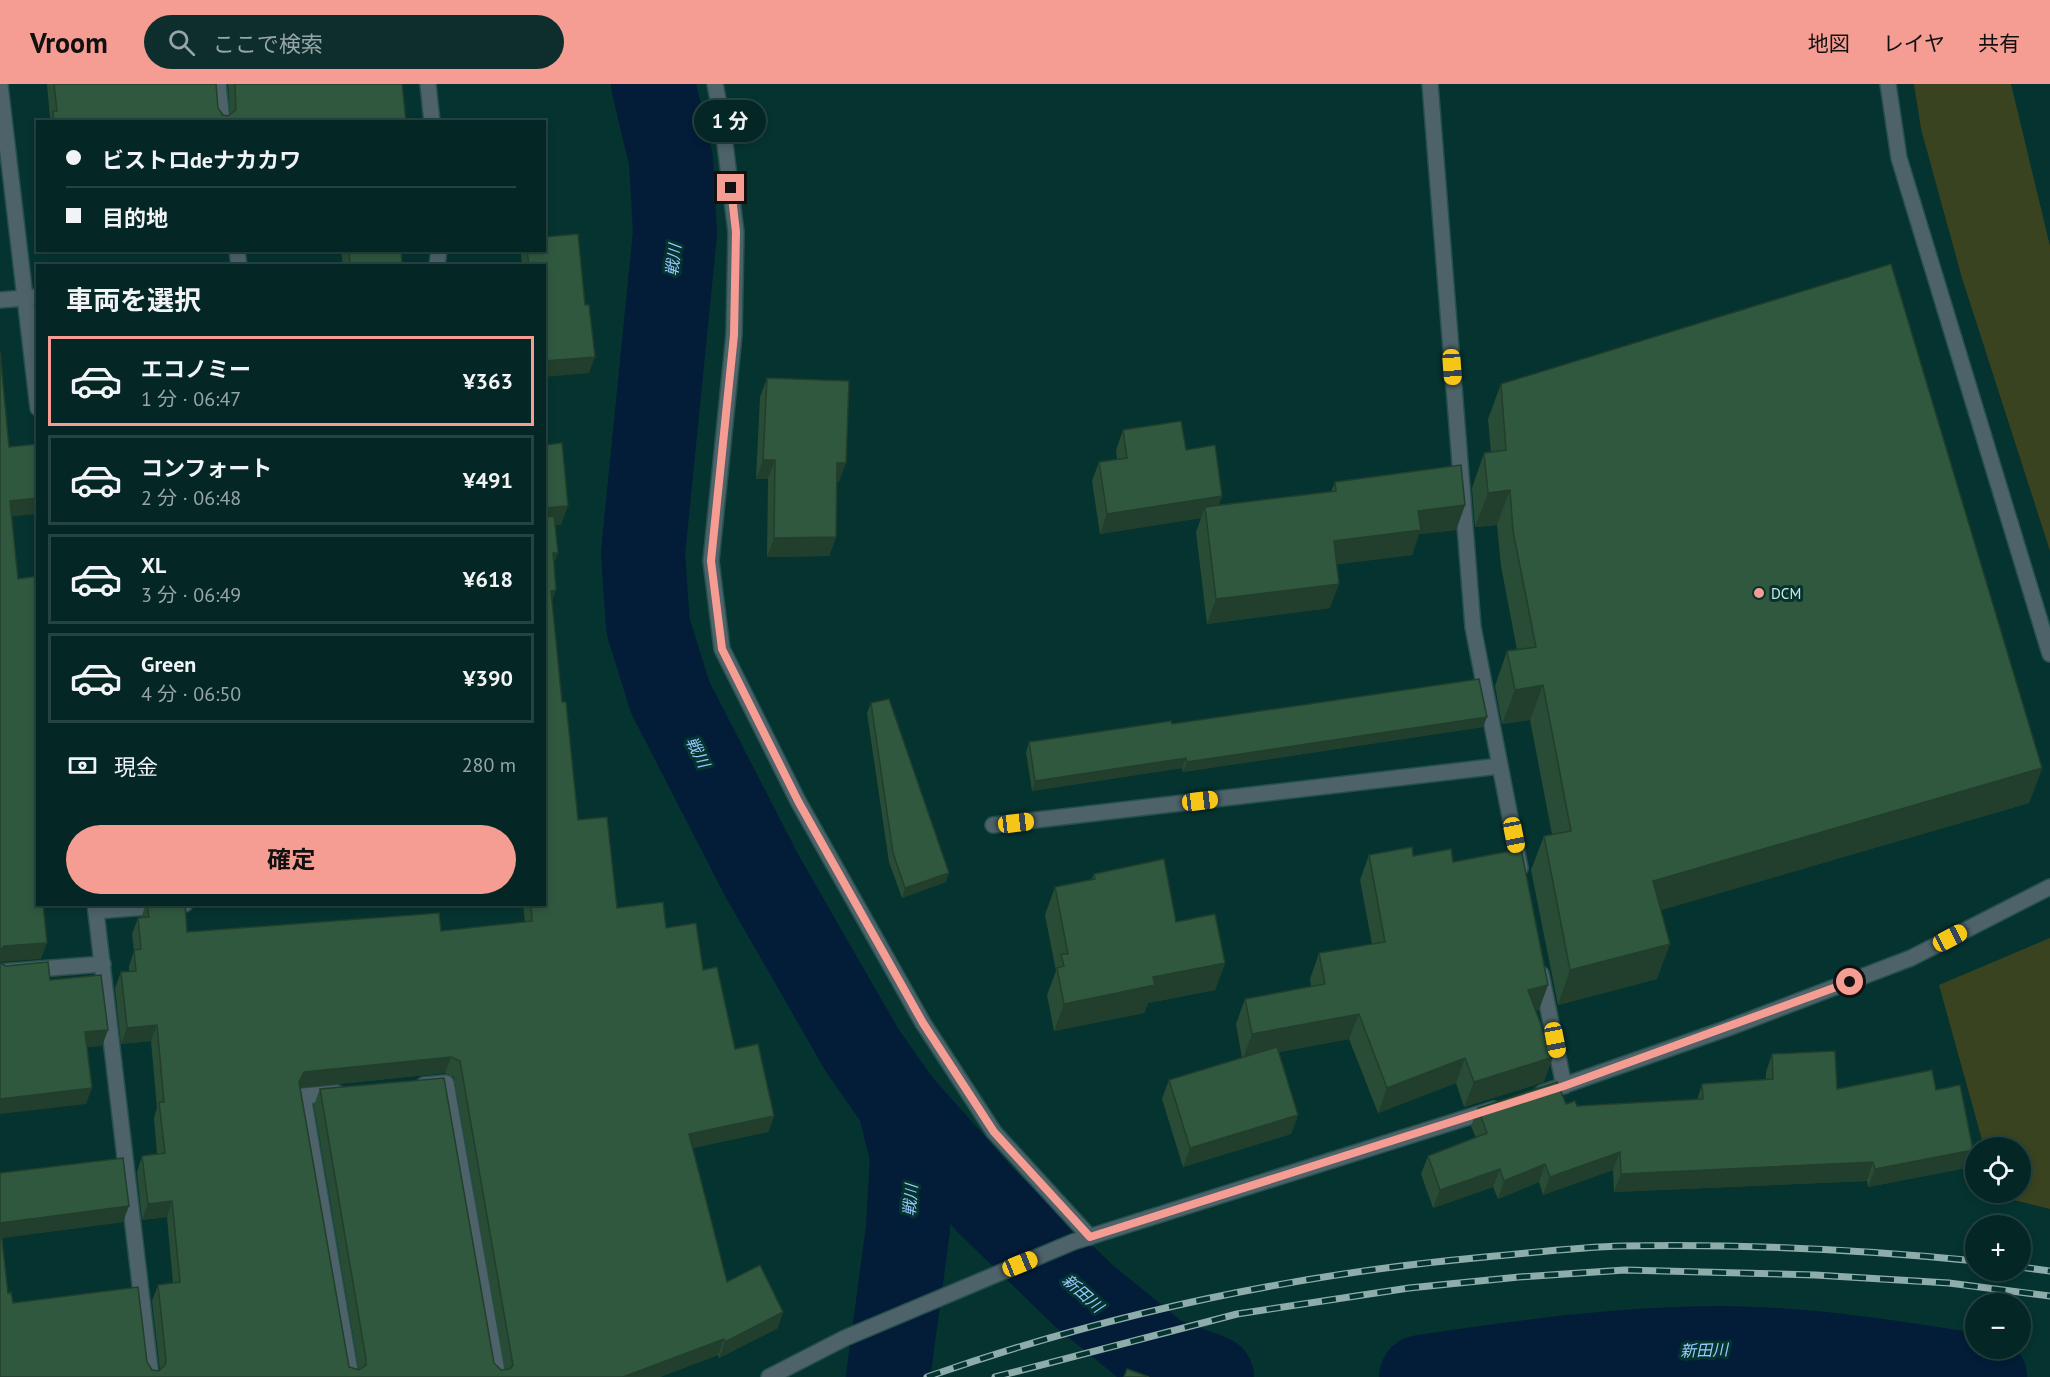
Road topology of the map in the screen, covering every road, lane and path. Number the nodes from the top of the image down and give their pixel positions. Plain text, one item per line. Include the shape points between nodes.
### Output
1 (218, 84) edge
2 (428, 84) edge
3 (715, 84) edge
4 (1430, 84) edge
5 (1888, 84) edge
6 (0, 85) edge
7 (222, 120) edge
8 (432, 120) edge
9 (31, 297) edge
10 (0, 300) edge
11 (36, 376) edge
12 (2050, 654) edge
13 (1500, 766) junction
14 (993, 825) dead end
15 (1523, 880) edge
16 (2050, 887) edge
17 (140, 906) edge
18 (96, 908) edge
19 (1539, 960) edge
20 (103, 964) junction
21 (0, 972) edge
22 (410, 1086) edge
23 (1564, 1086) junction
24 (351, 1092) edge
25 (1530, 1097) edge
26 (1507, 1105) edge
27 (1090, 1237) junction
28 (151, 1377) edge
29 (351, 1377) edge
30 (498, 1377) edge
31 (769, 1377) edge

1 - 7 street
2 - 8 street
3 - 27 street via 736,232 734,335 711,561 722,649 798,801 923,1023 994,1132
4 - 13 street via 1473,627
5 - 12 street via 1899,158
6 - 9 street
9 - 10 street
9 - 11 street
13 - 14 street
13 - 15 street
16 - 23 street via 1911,958
17 - 18 street
18 - 20 street
19 - 23 street
20 - 21 street
20 - 28 street
22 - 30 street via 446,1083
23 - 25 street
24 - 29 street via 303,1096
26 - 27 street
27 - 31 street via 934,1299

